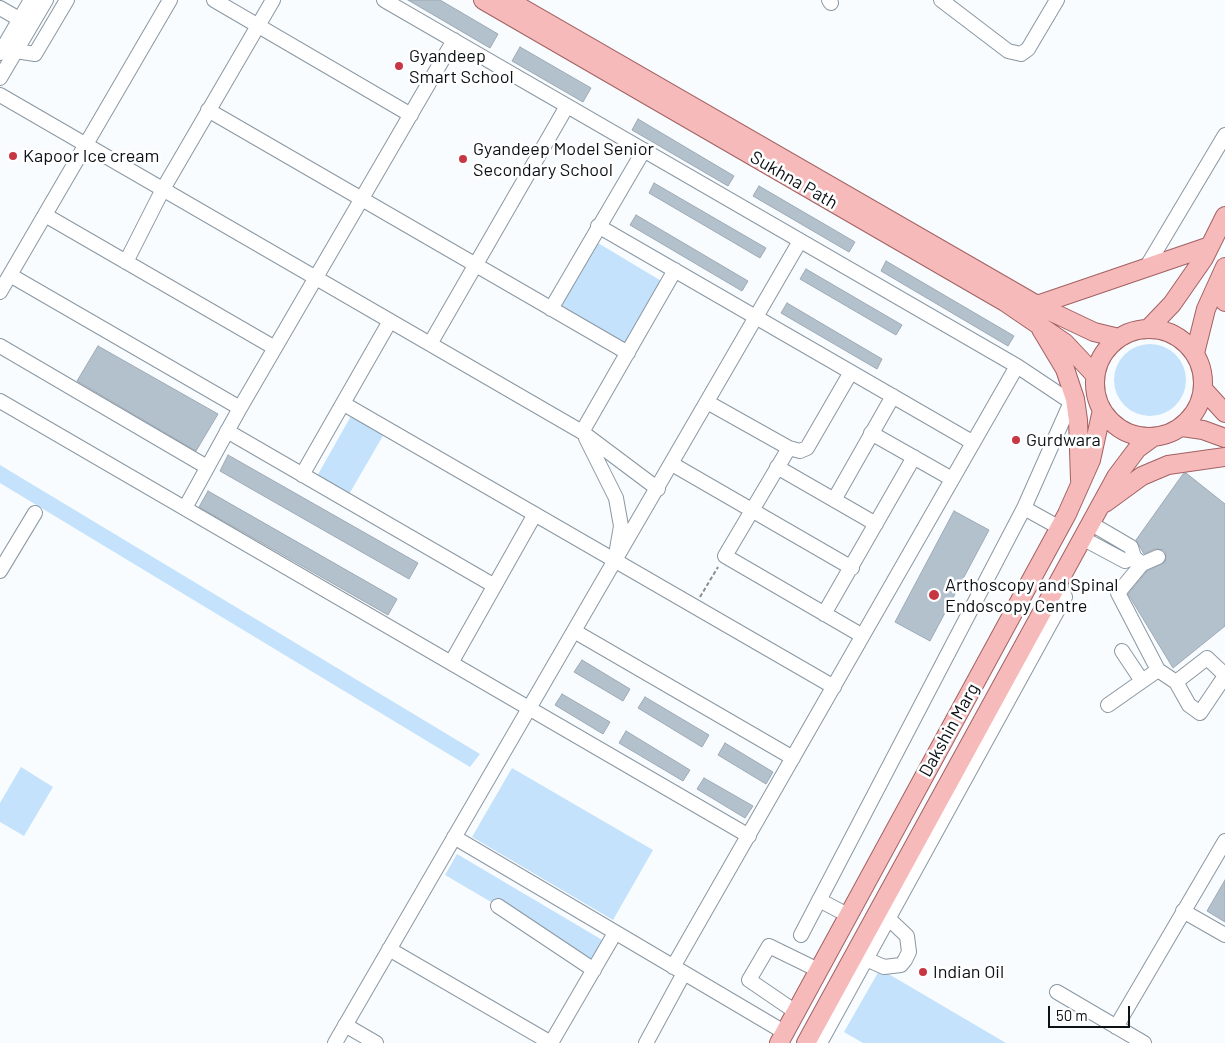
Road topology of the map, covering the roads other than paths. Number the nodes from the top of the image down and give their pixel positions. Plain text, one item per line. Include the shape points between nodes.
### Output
1 (31, 0) edge
2 (46, 0) edge
3 (67, 0) edge
4 (170, 0) edge
5 (214, 0) edge
6 (273, 0) edge
7 (384, 0) edge
8 (482, 0) edge
9 (508, 0) edge
10 (941, 0) edge
11 (1057, 0) edge
12 (0, 8) edge
13 (25, 23) junction
14 (258, 26) junction
15 (454, 40) junction
16 (16, 51) junction
17 (0, 53) edge
18 (0, 78) edge
19 (0, 95) edge
20 (567, 106) junction
21 (208, 110) junction
22 (411, 115) junction
23 (1225, 135) edge
24 (86, 144) junction
25 (644, 150) junction
26 (163, 189) junction
27 (361, 199) junction
28 (45, 215) junction
29 (1225, 216) edge
30 (598, 226) junction
31 (800, 241) junction
32 (1210, 246) junction
33 (126, 262) junction
34 (476, 265) junction
35 (1146, 266) junction
36 (675, 270) junction
37 (1223, 272) edge
38 (10, 275) junction
39 (315, 278) junction
40 (0, 292) edge
41 (1225, 302) edge
42 (1037, 304) junction
43 (551, 308) junction
44 (756, 317) junction
45 (390, 321) junction
46 (1038, 325) junction
47 (1149, 328) junction
48 (1119, 338) junction
49 (430, 344) junction
50 (0, 346) edge
51 (275, 348) junction
52 (628, 353) junction
53 (1195, 353) junction
54 (1017, 366) junction
55 (851, 372) junction
56 (1095, 375) junction
57 (1204, 390) junction
58 (893, 396) junction
59 (0, 401) edge
60 (707, 402) junction
61 (344, 404) junction
62 (240, 408) junction
63 (1102, 410) junction
64 (1225, 413) edge
65 (1182, 428) junction
66 (227, 431) junction
67 (582, 432) junction
68 (872, 433) junction
69 (1152, 438) junction
70 (1225, 438) edge
71 (972, 442) junction
72 (789, 448) junction
73 (914, 457) junction
74 (1225, 457) edge
75 (672, 464) junction
76 (207, 467) junction
77 (777, 467) junction
78 (302, 475) junction
79 (952, 479) junction
80 (1080, 485) junction
81 (658, 488) junction
82 (834, 500) junction
83 (185, 508) junction
84 (1024, 508) junction
85 (1099, 508) junction
86 (752, 510) junction
87 (35, 513) dead end
88 (535, 514) junction
89 (876, 524) junction
90 (1060, 528) junction
91 (1086, 531) junction
92 (615, 557) junction
93 (1158, 558) dead end
94 (1138, 561) junction
95 (852, 568) junction
96 (1038, 568) junction
97 (0, 571) edge
98 (1058, 582) junction
99 (493, 585) junction
100 (824, 614) junction
101 (574, 631) junction
102 (861, 635) junction
103 (1122, 651) dead end
104 (451, 662) junction
105 (1158, 670) junction
106 (1225, 675) edge
107 (1142, 682) junction
108 (1176, 682) junction
109 (834, 687) junction
110 (1108, 705) dead end
111 (530, 708) junction
112 (793, 758) junction
113 (749, 836) junction
114 (454, 838) junction
115 (1225, 841) edge
116 (820, 900) junction
117 (498, 906) dead end
118 (1183, 911) junction
119 (842, 912) junction
120 (888, 918) junction
121 (616, 933) junction
122 (801, 935) dead end
123 (1225, 935) edge
124 (389, 949) junction
125 (866, 959) junction
126 (812, 967) junction
127 (594, 970) junction
128 (678, 970) junction
129 (1057, 992) dead end
130 (790, 1008) junction
131 (345, 1025) junction
132 (1116, 1027) junction
133 (779, 1036) edge
134 (826, 1041) edge
135 (335, 1043) edge
136 (376, 1043) edge
137 (646, 1043) edge
138 (771, 1043) edge
139 (806, 1043) edge
140 (1144, 1043) edge

1 - 13 street
2 - 13 street
3 - 16 street via 36,54
4 - 24 street
5 - 14 street
6 - 14 street
7 - 15 street
8 - 46 main road, Sukhna Path via 996,297
9 - 42 main road, Sukhna Path
10 - 11 street via 1008,51 1021,54 1028,49
12 - 13 street
13 - 16 street
13 - 17 street
14 - 21 street
14 - 22 street
15 - 20 street
15 - 22 street
16 - 18 street
19 - 24 street
20 - 25 street
20 - 34 street
21 - 26 street
21 - 27 street
22 - 27 street
23 - 35 street
24 - 26 street
24 - 28 street
25 - 30 street
25 - 31 street
26 - 33 street
26 - 39 street
27 - 34 street
27 - 39 street
28 - 33 street
28 - 38 street
29 - 32 main road
30 - 36 street
30 - 43 street
31 - 44 street
31 - 54 street
32 - 35 main road
32 - 47 main road via 1172,304
33 - 51 street
34 - 43 street
34 - 49 street
35 - 42 main road
36 - 44 street
36 - 52 street
37 - 41 main road
37 - 53 main road via 1206,309
38 - 40 street
38 - 62 street
39 - 45 street
39 - 51 street
42 - 48 main road, Sukhna Path via 1094,332
43 - 52 street
44 - 55 street
44 - 60 street
45 - 49 street
45 - 61 street
46 - 56 main road, Sukhna Path via 1065,343
46 - 80 main road via 1064,369 1074,399 1078,420
47 - 48 main road
47 - 53 main road via 1182,339
48 - 56 main road via 1106,350
49 - 67 street
50 - 76 street
51 - 62 street
52 - 67 street
53 - 57 main road via 1203,374
54 - 71 street
54 - 84 street via 1071,402
55 - 58 street
55 - 72 street via 807,448 800,452
56 - 63 main road via 1095,390
57 - 64 main road
57 - 65 main road via 1190,420
58 - 68 street
58 - 71 street
59 - 83 street
60 - 72 street
60 - 75 street
61 - 78 street
61 - 88 street
62 - 66 street
63 - 69 main road via 1124,431
63 - 80 main road, Dakshin Marg via 1091,460
65 - 69 main road
65 - 70 main road via 1203,430
66 - 76 street
66 - 78 street
67 - 81 street
67 - 92 street via 616,498 621,526
68 - 73 street
68 - 82 street
69 - 85 main road, Dakshin Marg via 1137,449
71 - 79 street
72 - 77 street
73 - 79 street
73 - 89 street
74 - 85 main road via 1168,465 1142,476
75 - 81 street
75 - 86 street
76 - 83 street
77 - 82 street
77 - 86 street
78 - 99 street
79 - 102 street
80 - 90 main road, Dakshin Marg
81 - 92 street
82 - 89 street
83 - 104 street
84 - 90 street
84 - 116 street
85 - 91 main road, Dakshin Marg
86 - 95 street
86 - 100 street via 725,556
87 - 97 street
88 - 92 street
88 - 99 street
89 - 95 street
90 - 96 main road, Dakshin Marg
91 - 94 street via 1131,548
91 - 98 main road, Dakshin Marg
92 - 101 street
92 - 109 street
93 - 94 street
94 - 105 street via 1118,593
95 - 100 street
96 - 119 street via 1024,578
96 - 133 main road, Dakshin Marg
98 - 120 street via 1065,597
98 - 139 main road, Dakshin Marg
99 - 104 street
100 - 102 street
101 - 111 street
101 - 112 street
102 - 109 street
103 - 107 street
104 - 111 street
105 - 107 street
105 - 108 street
106 - 108 street via 1207,658
106 - 108 street via 1200,713 1189,705
107 - 110 street
109 - 112 street
111 - 113 street
111 - 114 street
112 - 113 street
113 - 128 street
114 - 121 street
114 - 124 street
115 - 118 street
116 - 119 street
116 - 122 street
117 - 127 street
118 - 123 street
118 - 132 street
119 - 126 street
120 - 125 street
120 - 125 street via 907,936 909,952 905,960 901,965 884,967
121 - 127 street
121 - 128 street
124 - 127 street via 551,1043
124 - 131 street
125 - 134 street
126 - 130 street
126 - 130 street via 769,946 749,980
128 - 133 street
128 - 137 street
129 - 132 street
130 - 133 street
131 - 135 street
131 - 136 street
132 - 140 street
133 - 138 street

